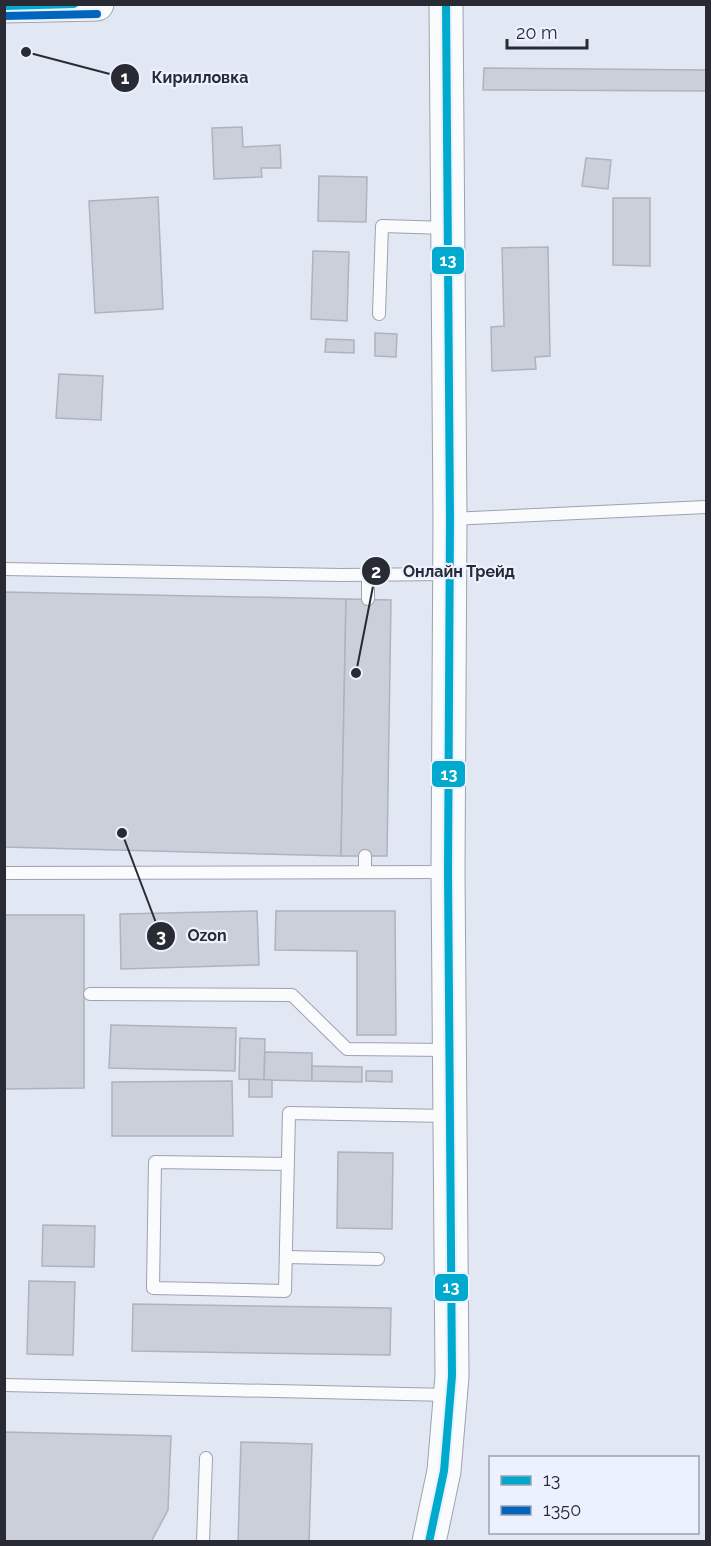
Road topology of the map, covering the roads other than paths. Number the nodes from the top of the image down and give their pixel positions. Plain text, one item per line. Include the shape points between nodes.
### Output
1 (97, 4) edge
2 (446, 4) edge
3 (4, 6) edge
4 (448, 228) junction
5 (379, 314) dead end
6 (706, 507) edge
7 (450, 519) junction
8 (4, 569) edge
9 (449, 574) junction
10 (368, 575) junction
11 (368, 600) dead end
12 (365, 856) dead end
13 (364, 872) junction
14 (448, 872) junction
15 (4, 873) edge
16 (90, 994) dead end
17 (449, 1050) junction
18 (450, 1117) junction
19 (288, 1164) junction
20 (286, 1257) junction
21 (378, 1259) dead end
22 (4, 1385) edge
23 (451, 1395) junction
24 (206, 1458) dead end
25 (203, 1542) edge
26 (429, 1542) edge

1 - 3 main road
2 - 4 main road
4 - 5 lane via 382,226
4 - 7 main road
6 - 7 lane
7 - 9 main road
8 - 10 lane
9 - 10 lane
9 - 14 main road
10 - 11 lane
12 - 13 lane
13 - 14 lane
13 - 15 lane
14 - 17 main road
16 - 17 lane via 292,994 347,1049
17 - 18 main road
18 - 19 lane via 289,1113
18 - 23 main road
19 - 20 lane
19 - 20 lane via 155,1162 153,1288 285,1291
20 - 21 lane
22 - 23 lane
23 - 26 main road via 444,1471
24 - 25 lane

